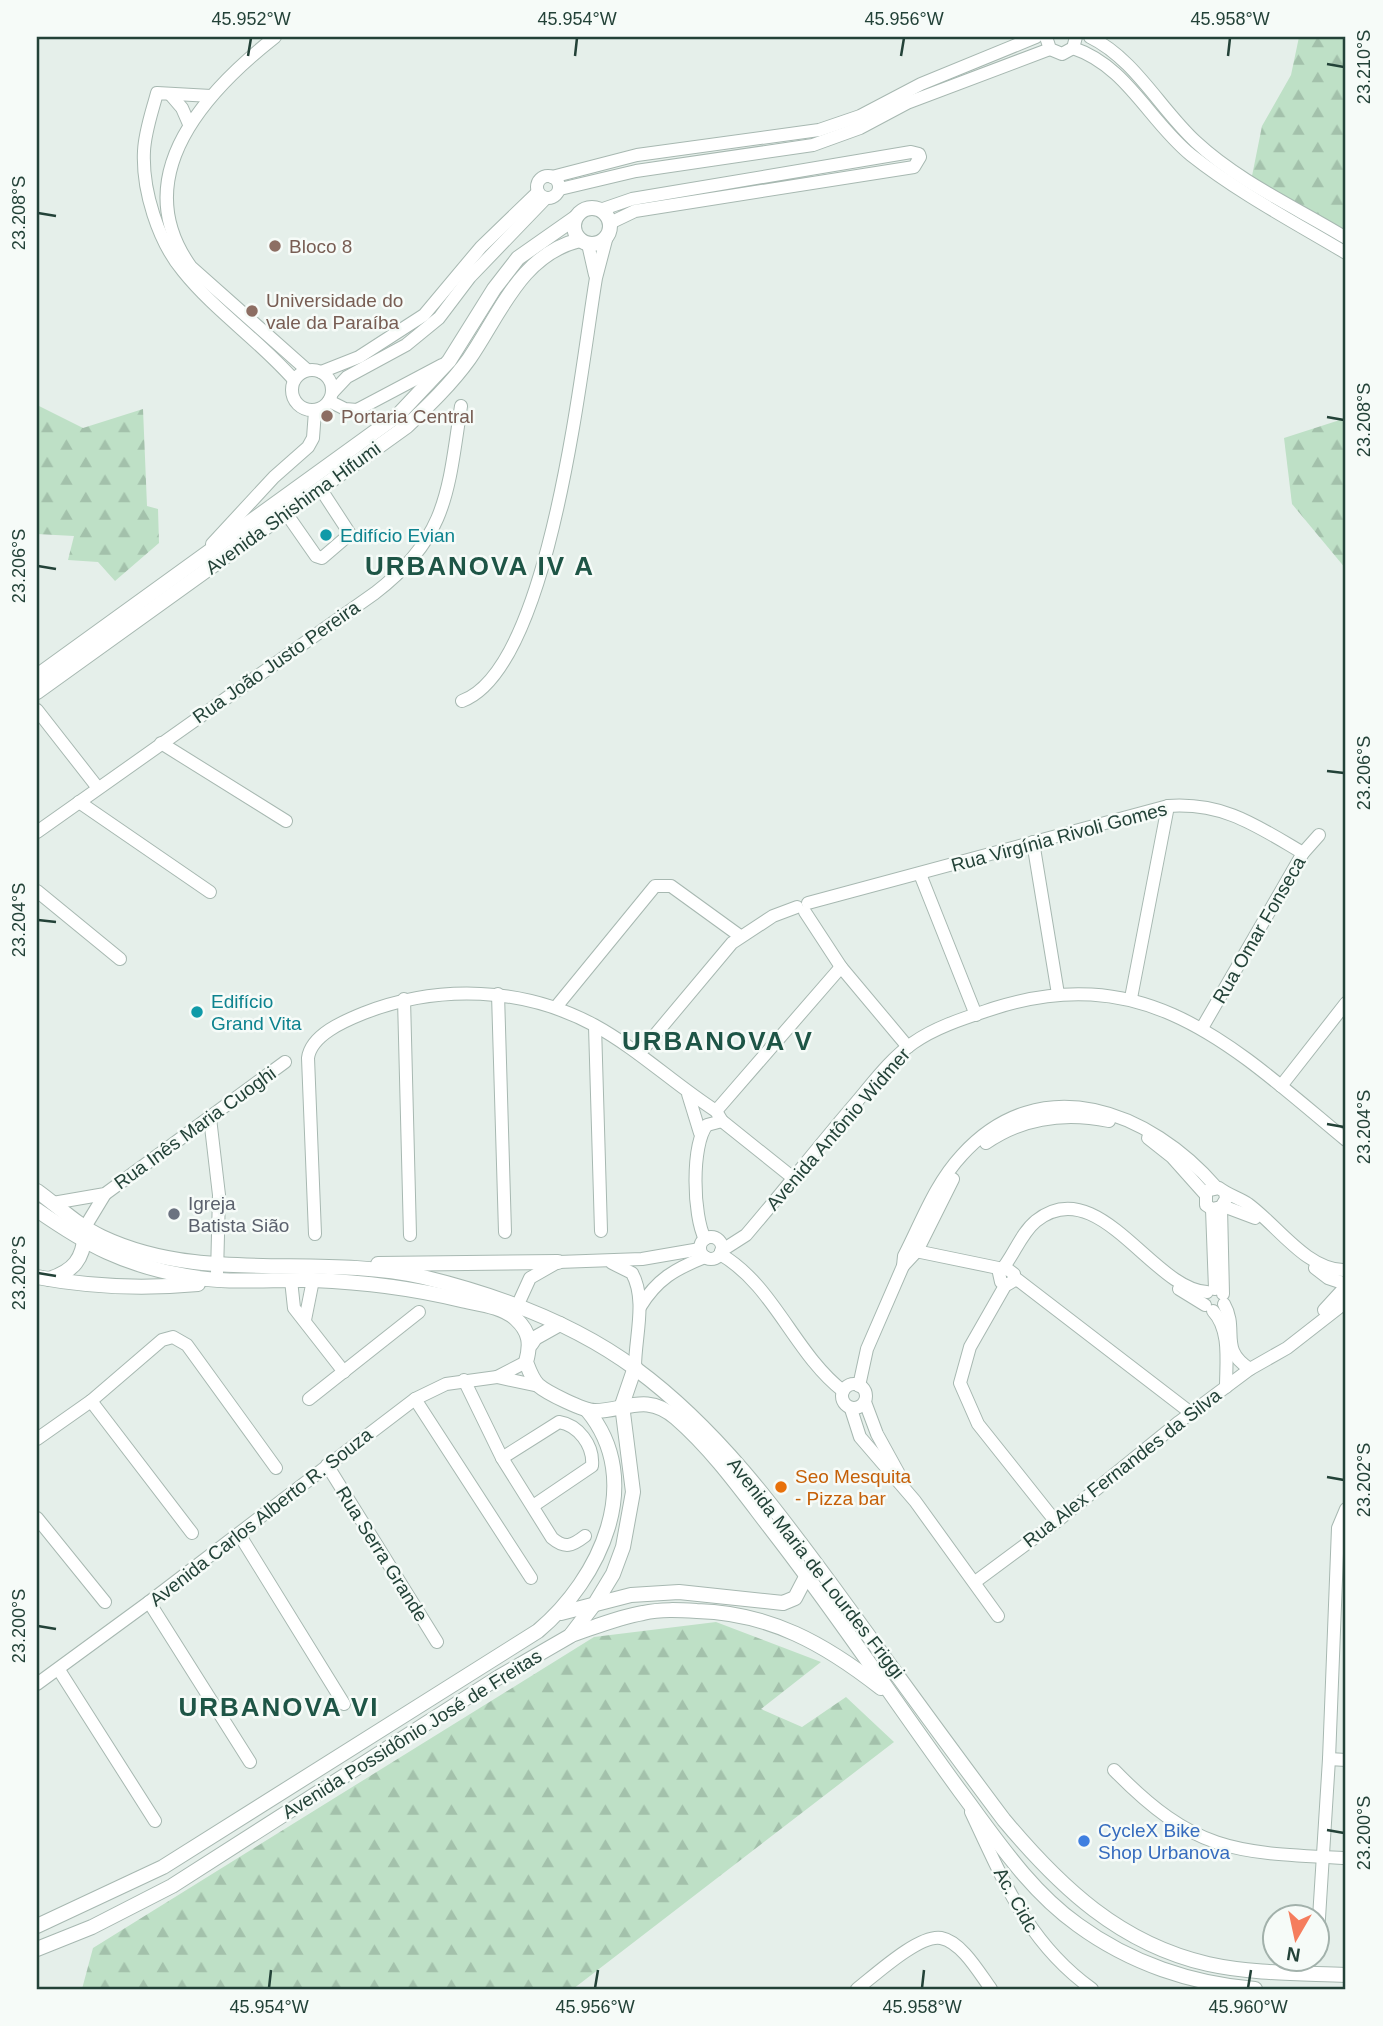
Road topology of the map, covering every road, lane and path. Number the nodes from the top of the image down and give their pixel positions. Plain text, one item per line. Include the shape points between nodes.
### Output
1 (275, 37) edge
2 (1036, 37) edge
3 (1090, 37) edge
4 (1074, 42) edge
5 (259, 43) edge
6 (1048, 43) edge
7 (170, 94) junction
8 (211, 96) junction
9 (189, 124) junction
10 (552, 177) junction
11 (560, 190) junction
12 (542, 195) junction
13 (600, 210) junction
14 (575, 218) junction
15 (608, 230) junction
16 (1346, 238) edge
17 (584, 242) junction
18 (1346, 253) edge
19 (596, 278) junction
20 (449, 361) junction
21 (307, 370) junction
22 (321, 372) junction
23 (294, 380) junction
24 (331, 397) junction
25 (461, 406) dead end
26 (315, 411) junction
27 (402, 421) junction
28 (320, 488) junction
29 (286, 513) junction
30 (198, 559) junction
31 (37, 676) edge
32 (37, 692) edge
33 (462, 701) dead end
34 (37, 710) edge
35 (161, 743) junction
36 (98, 788) junction
37 (79, 802) junction
38 (1168, 806) junction
39 (286, 821) dead end
40 (37, 832) edge
41 (1319, 835) dead end
42 (1032, 842) junction
43 (1303, 853) junction
44 (920, 874) junction
45 (37, 891) edge
46 (210, 892) dead end
47 (803, 907) junction
48 (740, 936) junction
49 (120, 958) dead end
50 (841, 967) junction
51 (1058, 994) junction
52 (498, 995) junction
53 (1131, 998) junction
54 (404, 999) junction
55 (1346, 1003) edge
56 (556, 1007) junction
57 (976, 1015) junction
58 (595, 1026) junction
59 (1202, 1028) junction
60 (908, 1047) junction
61 (639, 1054) junction
62 (285, 1062) dead end
63 (1281, 1086) junction
64 (686, 1090) junction
65 (718, 1117) junction
66 (210, 1118) junction
67 (701, 1133) junction
68 (1346, 1140) edge
69 (792, 1177) junction
70 (37, 1191) edge
71 (105, 1194) junction
72 (1217, 1199) junction
73 (53, 1203) junction
74 (37, 1210) edge
75 (85, 1227) junction
76 (601, 1231) dead end
77 (505, 1232) dead end
78 (315, 1234) dead end
79 (410, 1235) dead end
80 (84, 1243) junction
81 (711, 1248) junction
82 (909, 1256) junction
83 (606, 1261) junction
84 (558, 1262) junction
85 (218, 1265) junction
86 (361, 1268) junction
87 (1007, 1274) junction
88 (42, 1278) edge
89 (1345, 1278) edge
90 (216, 1280) junction
91 (291, 1280) junction
92 (313, 1280) junction
93 (1214, 1299) junction
94 (1346, 1302) edge
95 (640, 1307) junction
96 (515, 1311) junction
97 (419, 1312) dead end
98 (305, 1320) junction
99 (560, 1324) junction
100 (531, 1344) junction
101 (1271, 1355) junction
102 (526, 1362) junction
103 (635, 1367) junction
104 (1250, 1369) junction
105 (344, 1372) junction
106 (497, 1377) junction
107 (464, 1380) junction
108 (539, 1386) junction
109 (859, 1386) junction
110 (1226, 1387) junction
111 (843, 1391) junction
112 (309, 1399) dead end
113 (415, 1399) junction
114 (91, 1401) junction
115 (865, 1402) junction
116 (622, 1405) junction
117 (644, 1405) junction
118 (850, 1409) junction
119 (587, 1410) junction
120 (1191, 1413) junction
121 (37, 1439) edge
122 (630, 1455) junction
123 (502, 1458) junction
124 (327, 1465) junction
125 (276, 1468) dead end
126 (915, 1501) junction
127 (533, 1506) junction
128 (1346, 1509) edge
129 (37, 1518) edge
130 (1056, 1522) junction
131 (192, 1533) dead end
132 (239, 1534) junction
133 (585, 1536) dead end
134 (1342, 1563) edge
135 (613, 1574) junction
136 (807, 1576) junction
137 (531, 1578) dead end
138 (975, 1582) junction
139 (631, 1595) junction
140 (105, 1602) dead end
141 (149, 1602) junction
142 (596, 1602) junction
143 (559, 1613) junction
144 (998, 1616) dead end
145 (570, 1636) junction
146 (437, 1642) dead end
147 (1333, 1660) junction
148 (1346, 1661) edge
149 (60, 1670) junction
150 (37, 1684) edge
151 (890, 1695) junction
152 (344, 1704) dead end
153 (1329, 1759) junction
154 (1346, 1760) edge
155 (250, 1762) dead end
156 (1114, 1770) dead end
157 (962, 1793) junction
158 (155, 1821) dead end
159 (1324, 1857) junction
160 (1346, 1858) edge
161 (1320, 1904) edge
162 (37, 1926) edge
163 (37, 1950) edge
164 (1346, 1975) edge
165 (857, 1989) edge
166 (991, 1989) edge
167 (1093, 1989) edge
168 (1255, 1989) edge

1 - 5 street
2 - 10 street via 819,130 637,155
3 - 16 street via 1124,60 1175,121 1216,159
4 - 6 street via 1062,54
4 - 18 street via 1111,67 1191,155
5 - 8 street
6 - 11 street via 813,145 636,171
7 - 8 street
7 - 9 street
7 - 23 street via 157,93 144,153 153,211 169,252 184,274
8 - 9 street
9 - 21 street via 169,173 165,197 178,246 191,267
10 - 11 street
10 - 12 street via 541,178
11 - 12 street via 556,196
12 - 22 street via 481,247 424,315 359,357
12 - 24 street via 439,318 406,345 347,377
13 - 14 street via 583,210
13 - 15 street
13 - 15 street via 632,199 919,153 914,167 635,211
14 - 17 street via 574,229
14 - 20 street, Avenida Shishima Hifumi via 518,258
15 - 17 street via 599,243
15 - 19 street
17 - 19 street
17 - 27 street, Avenida Shishima Hifumi via 561,247 535,262 446,390
19 - 33 street via 546,561 500,668 480,693
20 - 24 street via 357,410 345,409
20 - 27 street, Avenida Shishima Hifumi
21 - 22 street
21 - 23 street
22 - 24 street via 330,381
23 - 26 street via 291,391 296,404
24 - 26 street
25 - 35 street, Rua João Justo Pereira via 443,508 418,554 375,593
26 - 30 street via 313,439 308,446
27 - 28 street, Avenida Shishima Hifumi
27 - 30 street, Avenida Shishima Hifumi
28 - 29 street, Avenida Shishima Hifumi
28 - 29 street via 350,534 322,558
29 - 32 street, Avenida Shishima Hifumi
30 - 31 street, Avenida Shishima Hifumi
34 - 36 street
35 - 36 street, Rua João Justo Pereira
35 - 39 street
36 - 37 street, Rua João Justo Pereira
37 - 40 street, Rua João Justo Pereira
37 - 46 street
38 - 42 street, Rua Virgínia Rivoli Gomes
38 - 43 street, Rua Virgínia Rivoli Gomes via 1220,809
38 - 53 street
41 - 43 street, Rua Omar Fonseca
42 - 44 street, Rua Virgínia Rivoli Gomes
42 - 51 street
43 - 59 street, Rua Omar Fonseca
44 - 47 street, Rua Virgínia Rivoli Gomes
44 - 57 street
45 - 49 street
47 - 48 street, Rua Virgínia Rivoli Gomes via 773,916
47 - 50 street
48 - 56 street via 671,886 655,886
48 - 61 street, Rua Virgínia Rivoli Gomes
50 - 60 street
50 - 65 street
51 - 53 street, Avenida Antônio Widmer
51 - 57 street, Avenida Antônio Widmer via 1024,999
52 - 54 street via 450,993
52 - 56 street
52 - 77 street
53 - 59 street, Avenida Antônio Widmer
54 - 78 street via 335,1027 313,1043 309,1052
54 - 79 street
55 - 63 street
56 - 58 street
57 - 60 street, Avenida Antônio Widmer
58 - 61 street
58 - 76 street
59 - 63 street, Avenida Antônio Widmer
60 - 69 street, Avenida Antônio Widmer
61 - 64 street
62 - 66 street, Rua Inês Maria Cuoghi
63 - 68 street, Avenida Antônio Widmer
64 - 65 street
64 - 67 street
65 - 67 street
65 - 69 street
66 - 71 street, Rua Inês Maria Cuoghi
66 - 85 street via 219,1195
67 - 81 street via 698,1217
69 - 81 street, Avenida Antônio Widmer via 746,1235
70 - 73 street, Avenida Maria de Lourdes Friggi
71 - 73 street, Rua Inês Maria Cuoghi
71 - 75 street, Rua Inês Maria Cuoghi
72 - 82 street via 1144,1136 1095,1118 1051,1117 1010,1130 971,1156
72 - 89 street via 1248,1204 1316,1262
72 - 93 street
73 - 75 street, Avenida Maria de Lourdes Friggi
74 - 80 street
75 - 80 street
75 - 85 street, Avenida Maria de Lourdes Friggi via 147,1254
80 - 88 street via 73,1268
80 - 90 street via 138,1265
81 - 83 street
81 - 95 street via 654,1284
81 - 111 street via 746,1274 824,1375
82 - 87 street
82 - 109 street via 867,1349
83 - 84 street
83 - 95 street via 632,1273
84 - 86 street via 385,1263
84 - 96 street via 530,1278
85 - 86 street, Avenida Maria de Lourdes Friggi
85 - 90 street
86 - 96 street, Avenida Maria de Lourdes Friggi via 420,1276
87 - 93 street via 1036,1221 1070,1209 1095,1215 1185,1285
87 - 120 street
87 - 130 street via 970,1347 960,1383 978,1424
88 - 90 street via 114,1286
89 - 101 street, Rua Alex Fernandes da Silva via 1331,1304
90 - 91 street, Avenida Maria de Lourdes Friggi
91 - 92 street, Avenida Maria de Lourdes Friggi
91 - 98 street via 294,1308
92 - 96 street, Avenida Maria de Lourdes Friggi via 420,1289
92 - 98 street
93 - 104 street via 1229,1314 1232,1351
93 - 110 street via 1225,1342
94 - 101 street, Rua Alex Fernandes da Silva via 1287,1348
95 - 103 street
96 - 99 street, Avenida Maria de Lourdes Friggi
96 - 100 street
97 - 105 street
98 - 105 street
99 - 100 street
99 - 103 street, Avenida Maria de Lourdes Friggi
100 - 102 street
101 - 104 street, Rua Alex Fernandes da Silva
102 - 106 street
102 - 108 street
103 - 116 street
103 - 164 street, Avenida Maria de Lourdes Friggi via 699,1422 754,1483 1004,1820 1041,1864 1087,1907 1140,1940 1208,1964
104 - 110 street, Rua Alex Fernandes da Silva
105 - 112 street
106 - 107 street, Avenida Carlos Alberto R. Souza
106 - 108 street
107 - 113 street, Avenida Carlos Alberto R. Souza via 431,1389
107 - 123 street
108 - 119 street
109 - 111 street via 850,1384
109 - 115 street via 866,1394
110 - 120 street, Rua Alex Fernandes da Silva
111 - 118 street via 842,1401
113 - 124 street, Avenida Carlos Alberto R. Souza
113 - 137 street
114 - 121 street
114 - 125 street via 162,1340 173,1337 187,1345
114 - 131 street
115 - 118 street
115 - 126 street via 884,1449
116 - 117 street, Avenida Maria de Lourdes Friggi
116 - 119 street, Avenida Maria de Lourdes Friggi
116 - 122 street, Avenida Possidônio José de Freitas
117 - 122 street via 630,1425
117 - 136 street, Avenida Maria de Lourdes Friggi via 663,1409 693,1435
118 - 126 street via 860,1437
119 - 143 street, Avenida Possidônio José de Freitas via 611,1452 612,1511 596,1561
120 - 130 street, Rua Alex Fernandes da Silva
122 - 135 street, Avenida Possidônio José de Freitas via 634,1492
123 - 127 street
123 - 127 street via 559,1422 579,1431 591,1451 592,1466
124 - 132 street, Avenida Carlos Alberto R. Souza
124 - 146 street, Rua Serra Grande
126 - 138 street
127 - 133 street via 560,1545 574,1545
128 - 134 street via 1338,1522
129 - 140 street
130 - 138 street, Rua Alex Fernandes da Silva
132 - 141 street, Avenida Carlos Alberto R. Souza
132 - 152 street
134 - 147 street
135 - 139 street
135 - 142 street, Avenida Possidônio José de Freitas
136 - 139 street via 795,1598 783,1603 704,1593
136 - 151 street, Avenida Maria de Lourdes Friggi
138 - 144 street
139 - 142 street
141 - 149 street, Avenida Carlos Alberto R. Souza
141 - 155 street
142 - 143 street
142 - 145 street, Avenida Possidônio José de Freitas
143 - 162 street, Avenida Possidônio José de Freitas via 530,1636 163,1867
145 - 151 street via 662,1610 751,1617 831,1650
145 - 163 street, Avenida Possidônio José de Freitas via 172,1886
147 - 148 street
147 - 153 street
149 - 150 street, Avenida Carlos Alberto R. Souza
149 - 158 street
151 - 157 street, Avenida Maria de Lourdes Friggi
153 - 154 street
153 - 159 street
156 - 159 street via 1151,1806 1196,1836 1246,1851
157 - 167 street, Ac. Cidc via 1031,1931 1060,1963
157 - 168 street, Avenida Maria de Lourdes Friggi via 1020,1871 1079,1926 1163,1970 1213,1984
159 - 160 street
159 - 161 street
165 - 166 street via 900,1955 930,1939 942,1938 961,1951

